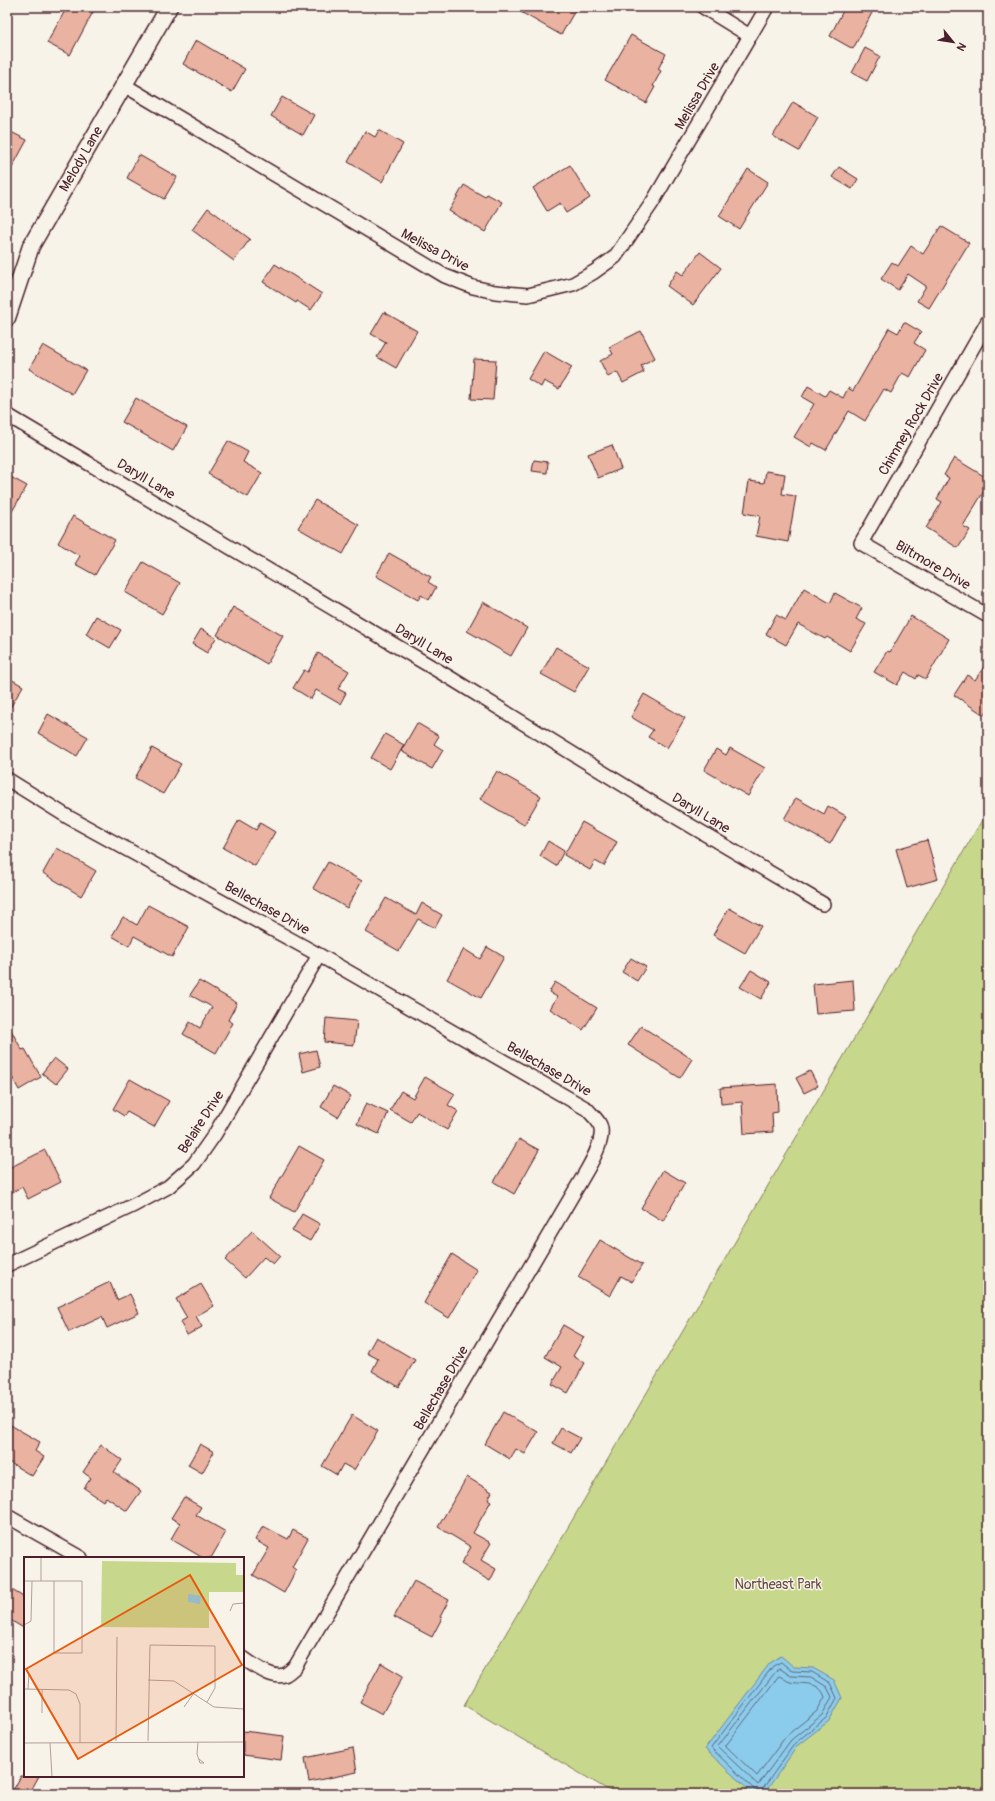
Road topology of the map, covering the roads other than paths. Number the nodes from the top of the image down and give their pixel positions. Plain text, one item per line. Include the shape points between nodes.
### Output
1 (169, 7) edge
2 (703, 7) edge
3 (767, 7) edge
4 (750, 36) junction
5 (124, 85) junction
6 (7, 318) edge
7 (988, 321) edge
8 (7, 415) edge
9 (861, 543) joint
10 (988, 616) edge
11 (7, 779) edge
12 (823, 904) dead end
13 (319, 955) junction
14 (7, 1265) edge
15 (7, 1516) edge
16 (78, 1557) edge
17 (244, 1659) edge

1 - 5 street, Melody Lane
2 - 4 street
3 - 4 street, Melissa Drive
4 - 5 street, Melissa Drive via 659,190 615,257 573,284 528,294 495,292 445,276
5 - 6 street, Melody Lane via 31,246
7 - 9 street, Chimney Rock Drive
8 - 12 street, Daryll Lane via 452,679
9 - 10 street, Biltmore Drive
11 - 13 street, Bellechase Drive via 68,817
13 - 14 street, Belaire Drive via 215,1134 194,1164 168,1187
13 - 17 street, Bellechase Drive via 587,1109 600,1124 603,1134 584,1176 295,1667 285,1675 274,1675
15 - 16 street

